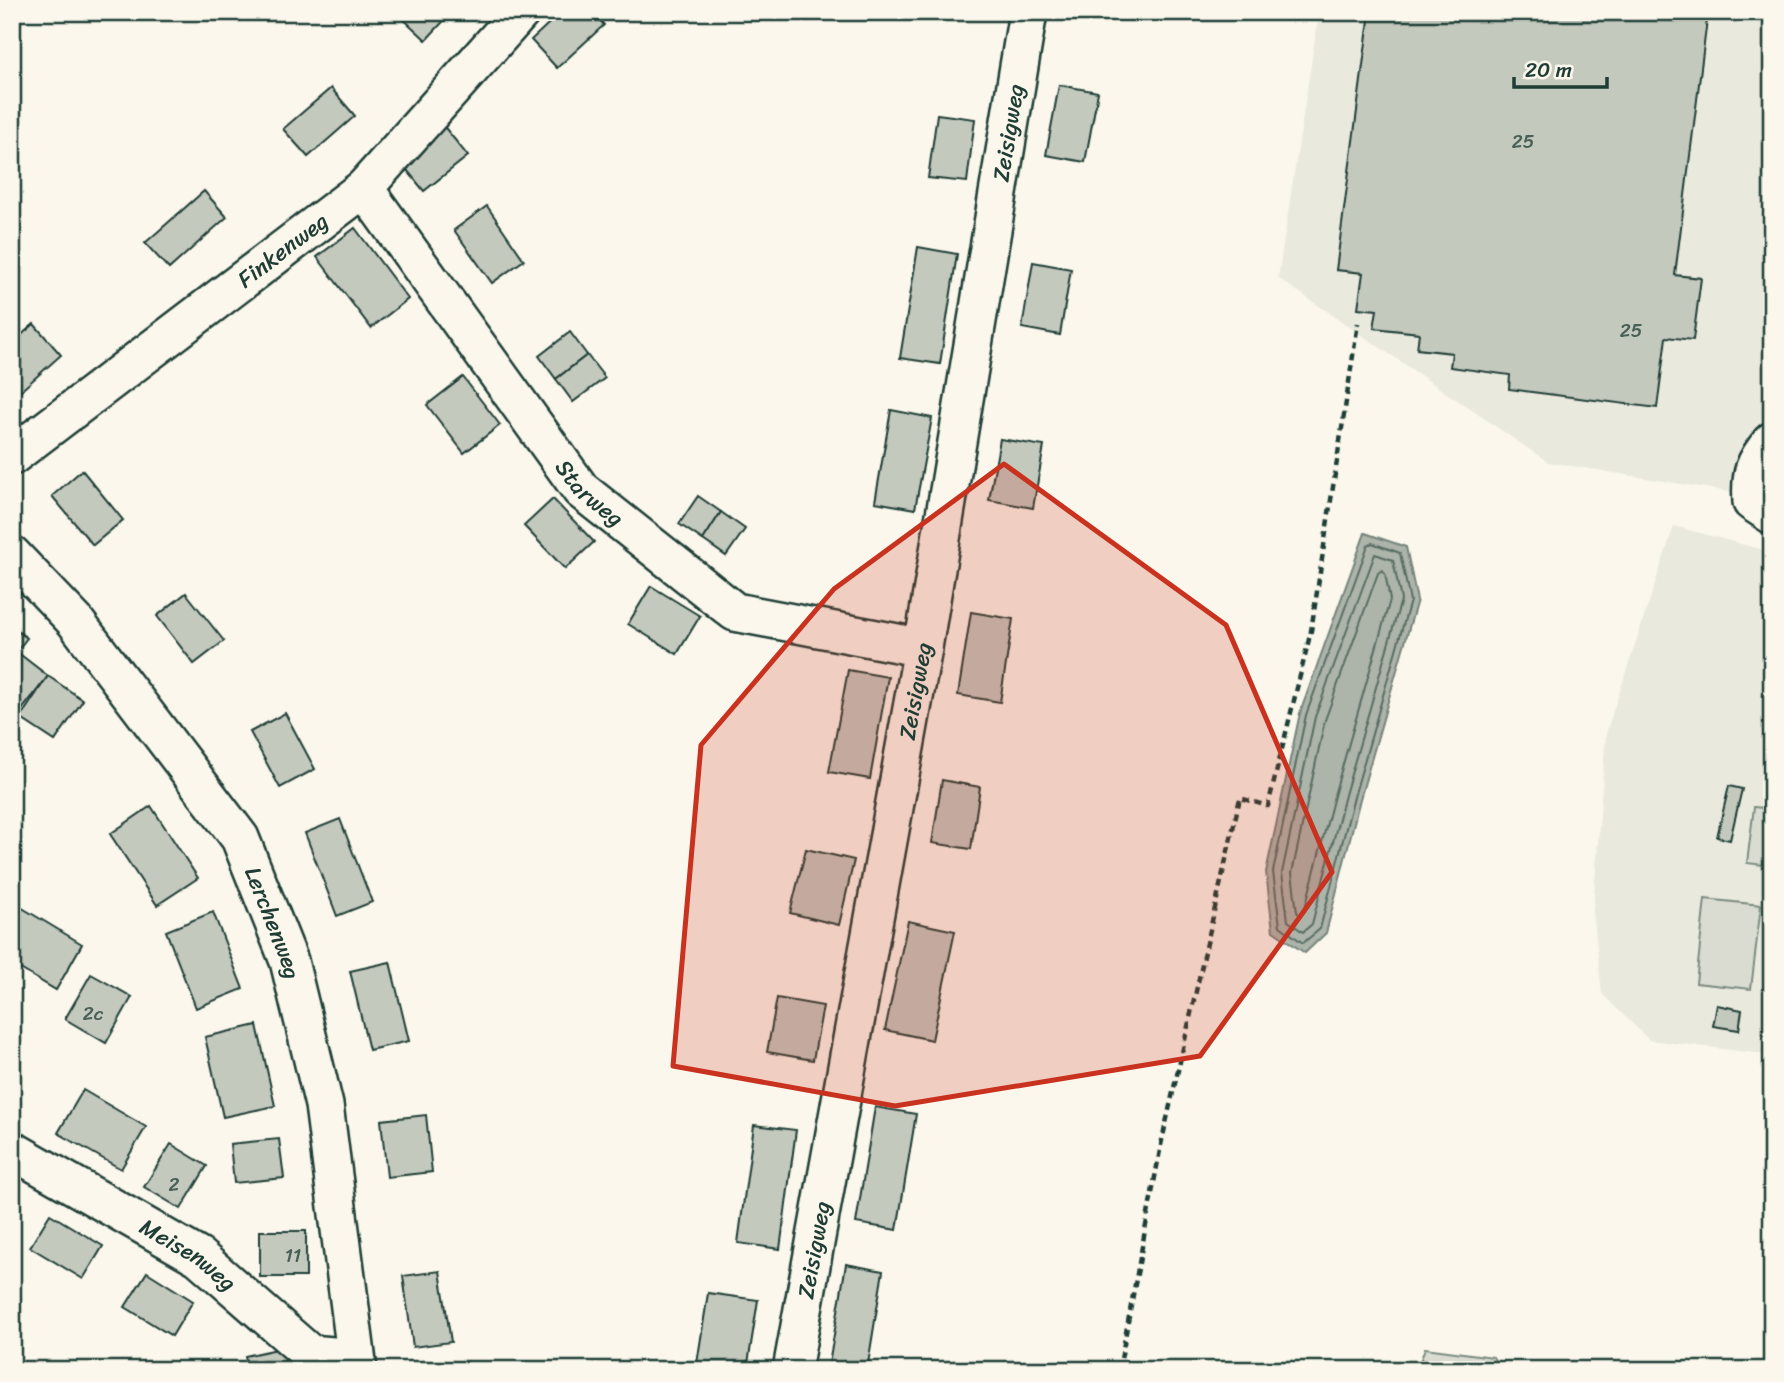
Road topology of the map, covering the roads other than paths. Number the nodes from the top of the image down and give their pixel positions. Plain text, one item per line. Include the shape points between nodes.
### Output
1 (521, 12) edge
2 (1028, 12) edge
3 (364, 188) junction
4 (1772, 441) edge
5 (12, 456) edge
6 (1752, 512) edge
7 (12, 555) edge
8 (923, 648) junction
9 (12, 1150) edge
10 (357, 1364) edge
11 (792, 1370) edge

1 - 3 street, Finkenweg
2 - 8 street, Zeisigweg
3 - 5 street, Finkenweg
3 - 8 street, Starweg via 581,490 735,612
4 - 6 street via 1757,458 1751,482
7 - 10 street, Lerchenweg via 75,621 240,838 289,961 324,1105
8 - 11 street, Zeisigweg
9 - 10 street, Meisenweg via 199,1257 310,1354

